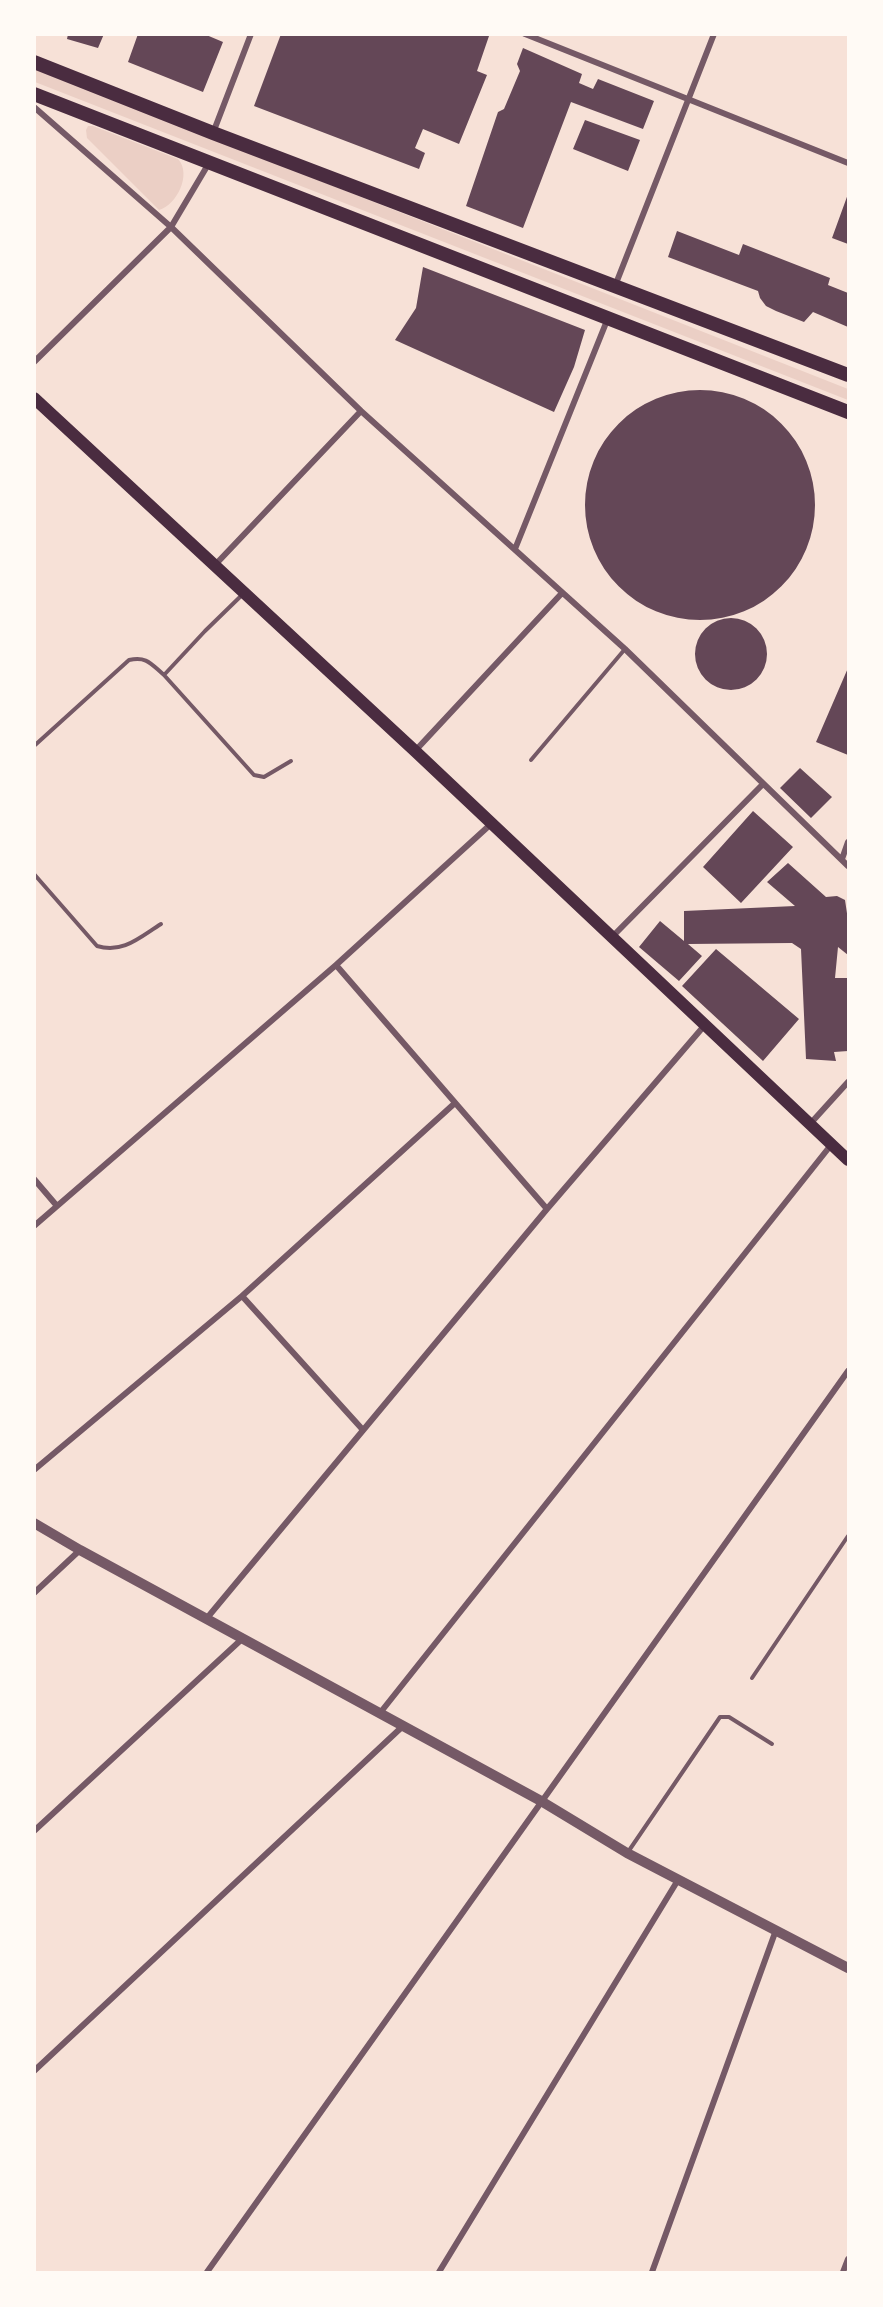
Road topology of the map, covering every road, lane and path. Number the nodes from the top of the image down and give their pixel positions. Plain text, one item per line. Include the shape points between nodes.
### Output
1 (251, 34) edge
2 (525, 34) edge
3 (714, 34) edge
4 (34, 62) edge
5 (34, 94) edge
6 (687, 101) junction
7 (34, 107) edge
8 (213, 133) junction
9 (209, 163) junction
10 (849, 164) edge
11 (171, 227) junction
12 (615, 286) junction
13 (608, 318) junction
14 (34, 362) edge
15 (849, 375) edge
16 (34, 398) edge
17 (361, 411) junction
18 (849, 412) edge
19 (515, 549) junction
20 (215, 566) junction
21 (245, 593) junction
22 (562, 593) junction
23 (625, 649) junction
24 (164, 675) junction
25 (34, 746) edge
26 (415, 751) junction
27 (291, 760) dead end
28 (531, 760) dead end
29 (763, 784) junction
30 (491, 824) junction
31 (849, 842) edge
32 (842, 859) junction
33 (849, 866) edge
34 (34, 874) edge
35 (161, 924) dead end
36 (612, 937) junction
37 (336, 965) junction
38 (704, 1026) junction
39 (849, 1082) edge
40 (455, 1103) junction
41 (810, 1124) junction
42 (831, 1144) junction
43 (849, 1160) edge
44 (34, 1179) edge
45 (57, 1206) junction
46 (547, 1209) junction
47 (34, 1226) edge
48 (242, 1296) junction
49 (849, 1371) edge
50 (363, 1430) junction
51 (34, 1470) edge
52 (34, 1523) edge
53 (849, 1536) edge
54 (80, 1550) junction
55 (34, 1593) edge
56 (207, 1618) junction
57 (243, 1639) junction
58 (752, 1678) dead end
59 (380, 1713) junction
60 (403, 1726) junction
61 (772, 1744) dead end
62 (541, 1802) junction
63 (34, 1831) edge
64 (627, 1853) junction
65 (678, 1880) junction
66 (776, 1930) junction
67 (849, 1968) edge
68 (34, 2071) edge
69 (849, 2259) edge
70 (207, 2272) edge
71 (439, 2272) edge
72 (652, 2272) edge
73 (843, 2272) edge

1 - 8 street
2 - 6 street
3 - 6 street
4 - 8 main road
5 - 9 main road
6 - 10 street
6 - 12 street
7 - 11 street
8 - 12 main road
9 - 11 street
9 - 13 main road
11 - 14 street
11 - 17 street
12 - 15 main road
13 - 18 main road
13 - 19 street
16 - 20 main road
17 - 19 street
17 - 20 street
19 - 22 street
20 - 21 main road
21 - 24 lane
21 - 26 main road
22 - 23 street
22 - 26 street
23 - 28 lane
23 - 29 street
24 - 25 lane via 148,661 129,660
24 - 27 lane via 254,775 264,777
26 - 30 main road
29 - 32 street
29 - 36 street
30 - 36 main road
30 - 37 street
31 - 32 street
32 - 33 street
34 - 35 lane via 97,946 110,950 122,947
36 - 38 main road
37 - 40 street
37 - 45 street
38 - 41 main road
38 - 46 street
39 - 41 street
40 - 46 street
40 - 48 street
41 - 42 main road
42 - 43 main road
42 - 59 street
44 - 45 street
45 - 47 street
46 - 50 street
48 - 50 street
48 - 51 street
49 - 62 street
50 - 56 street
52 - 54 street
53 - 58 lane
54 - 55 street
54 - 56 street
56 - 57 street
57 - 59 street
57 - 63 street
59 - 60 street
60 - 62 street
60 - 68 street
61 - 64 lane via 729,1717 720,1717
62 - 64 street
62 - 70 street
64 - 65 street
65 - 66 street
65 - 71 street
66 - 67 street
66 - 72 street
69 - 73 street

